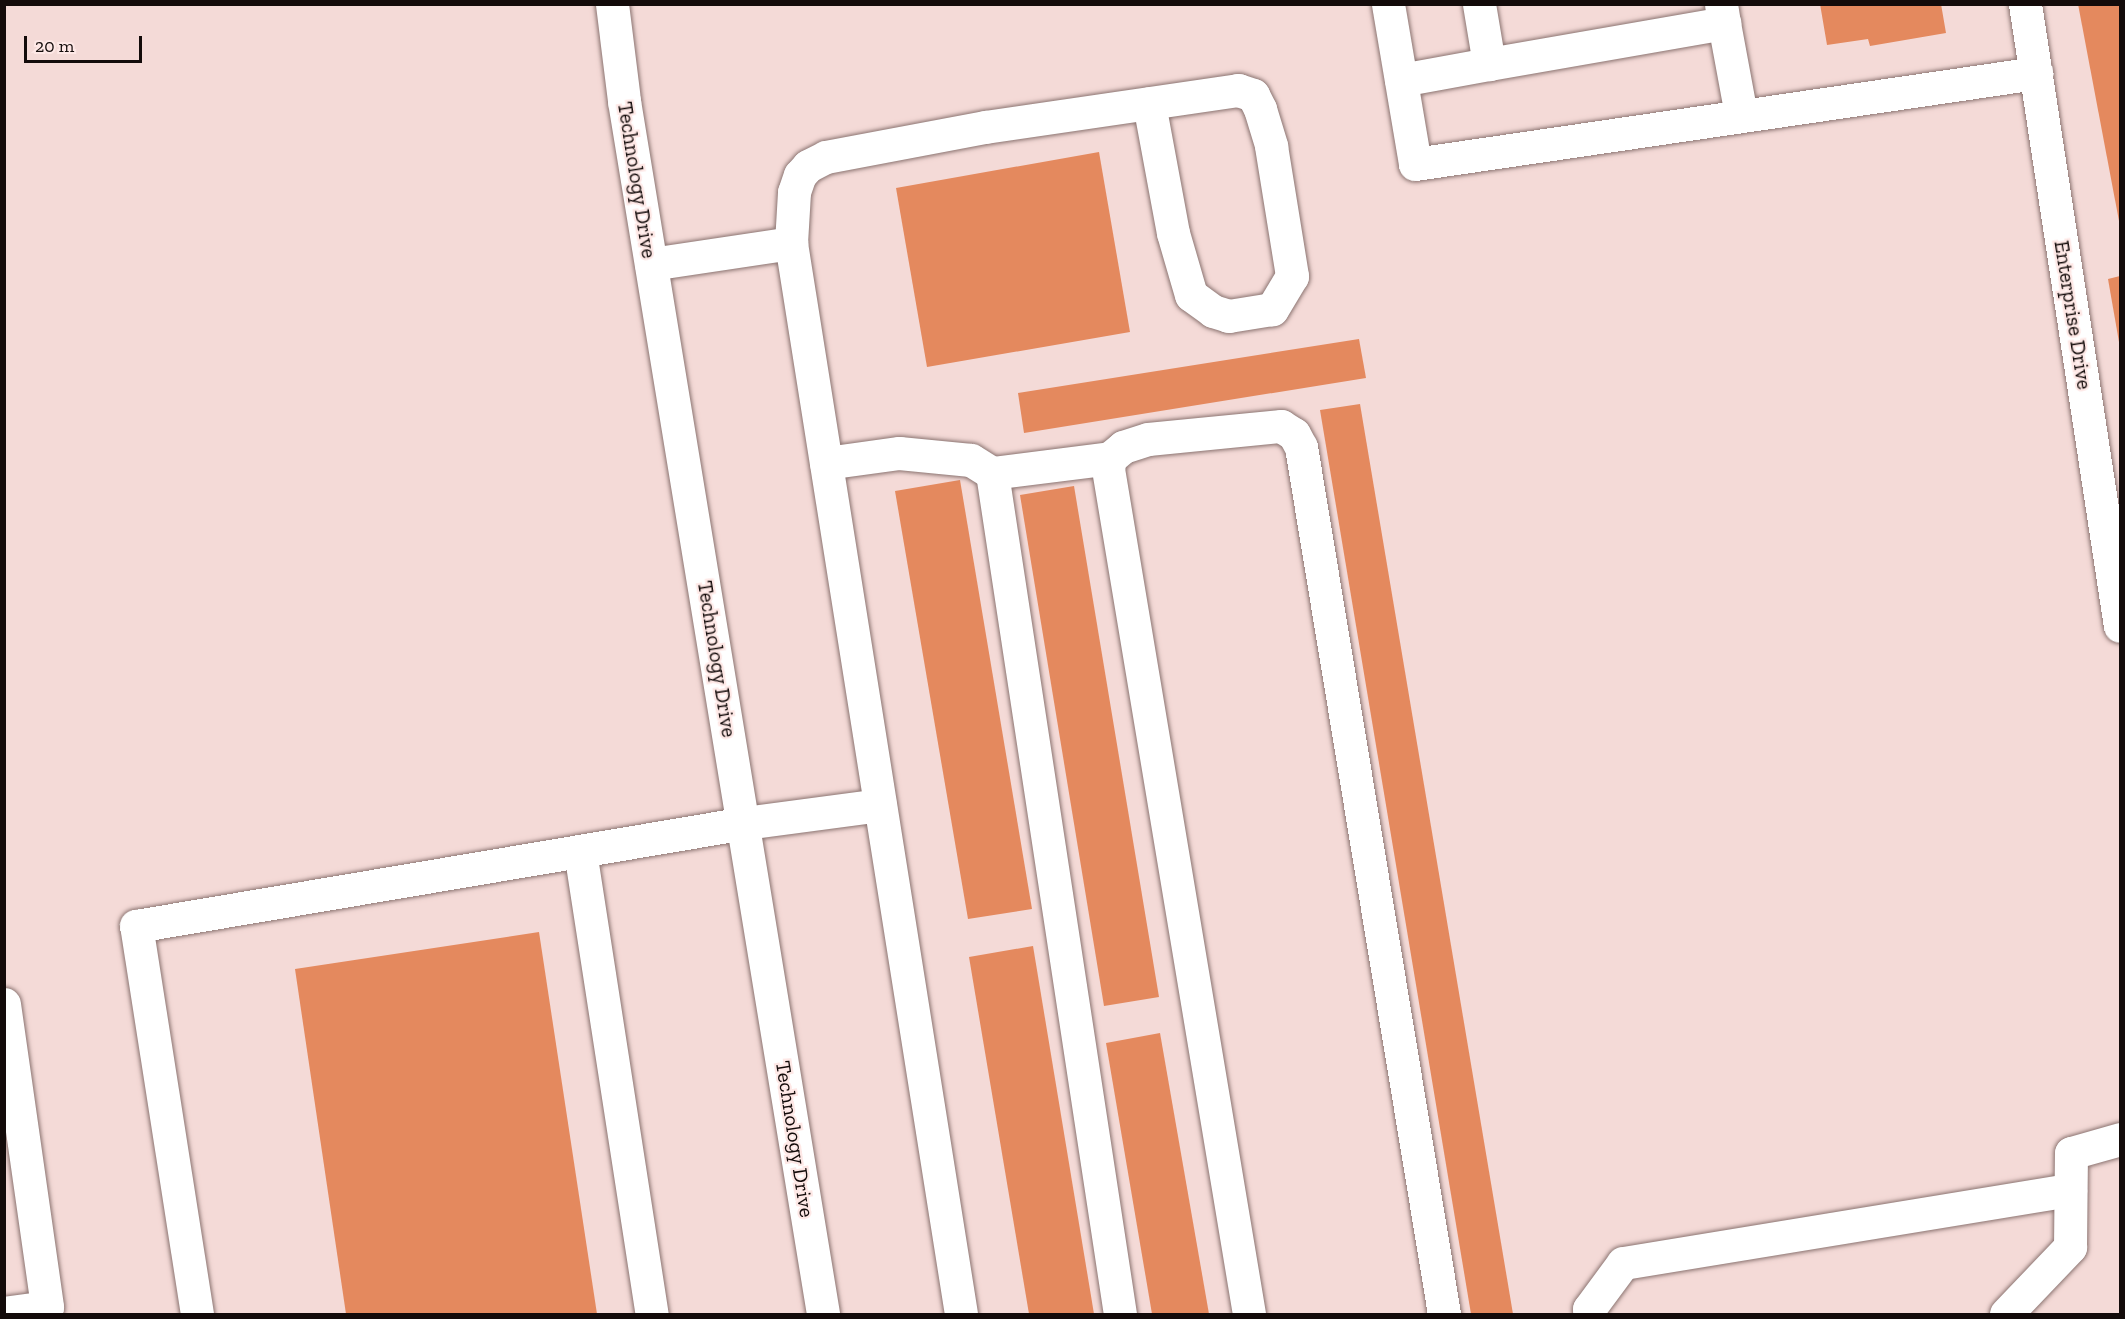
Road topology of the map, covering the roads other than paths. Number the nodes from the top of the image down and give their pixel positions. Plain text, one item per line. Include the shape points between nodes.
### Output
1 (612, 4) edge
2 (1388, 4) edge
3 (1479, 4) edge
4 (2025, 4) edge
5 (1723, 14) edge
6 (1489, 64) junction
7 (2036, 73) junction
8 (1401, 80) junction
9 (1149, 103) junction
10 (1741, 115) junction
11 (791, 243) junction
12 (651, 264) junction
13 (1110, 458) junction
14 (826, 463) junction
15 (992, 473) junction
16 (2115, 558) edge
17 (2121, 626) edge
18 (880, 805) junction
19 (745, 824) junction
20 (580, 851) junction
21 (4, 1004) edge
22 (2121, 1139) edge
23 (2070, 1190) junction
24 (47, 1311) edge
25 (4, 1313) edge
26 (197, 1314) edge
27 (652, 1314) edge
28 (823, 1314) edge
29 (961, 1314) edge
30 (1120, 1314) edge
31 (1249, 1314) edge
32 (1444, 1314) edge
33 (1590, 1314) edge
34 (2006, 1314) edge

1 - 12 street, Technology Drive
2 - 8 street
3 - 6 street
4 - 7 street, Enterprise Drive
5 - 6 street
5 - 10 street
6 - 8 street
7 - 10 street
7 - 16 street, Enterprise Drive
8 - 10 street via 1415,164
9 - 9 street via 1238,90 1253,95 1271,146 1292,276 1272,309 1229,316 1213,311 1191,295 1173,233
9 - 11 street via 985,127 826,157 800,175 794,192
11 - 12 street
11 - 14 street
12 - 19 street, Technology Drive
13 - 15 street
13 - 31 street via 1108,469
13 - 32 street via 1123,447 1148,439 1281,426 1294,434 1301,447
14 - 15 street via 899,453 971,460
14 - 18 street
15 - 30 street
16 - 17 street, Enterprise Drive
18 - 19 street
18 - 29 street
19 - 20 street
19 - 28 street, Technology Drive
20 - 26 street via 136,926
20 - 27 street
21 - 24 street
22 - 23 street via 2071,1153
23 - 33 street via 1623,1263 1589,1308
23 - 34 street via 2070,1248
24 - 25 street

